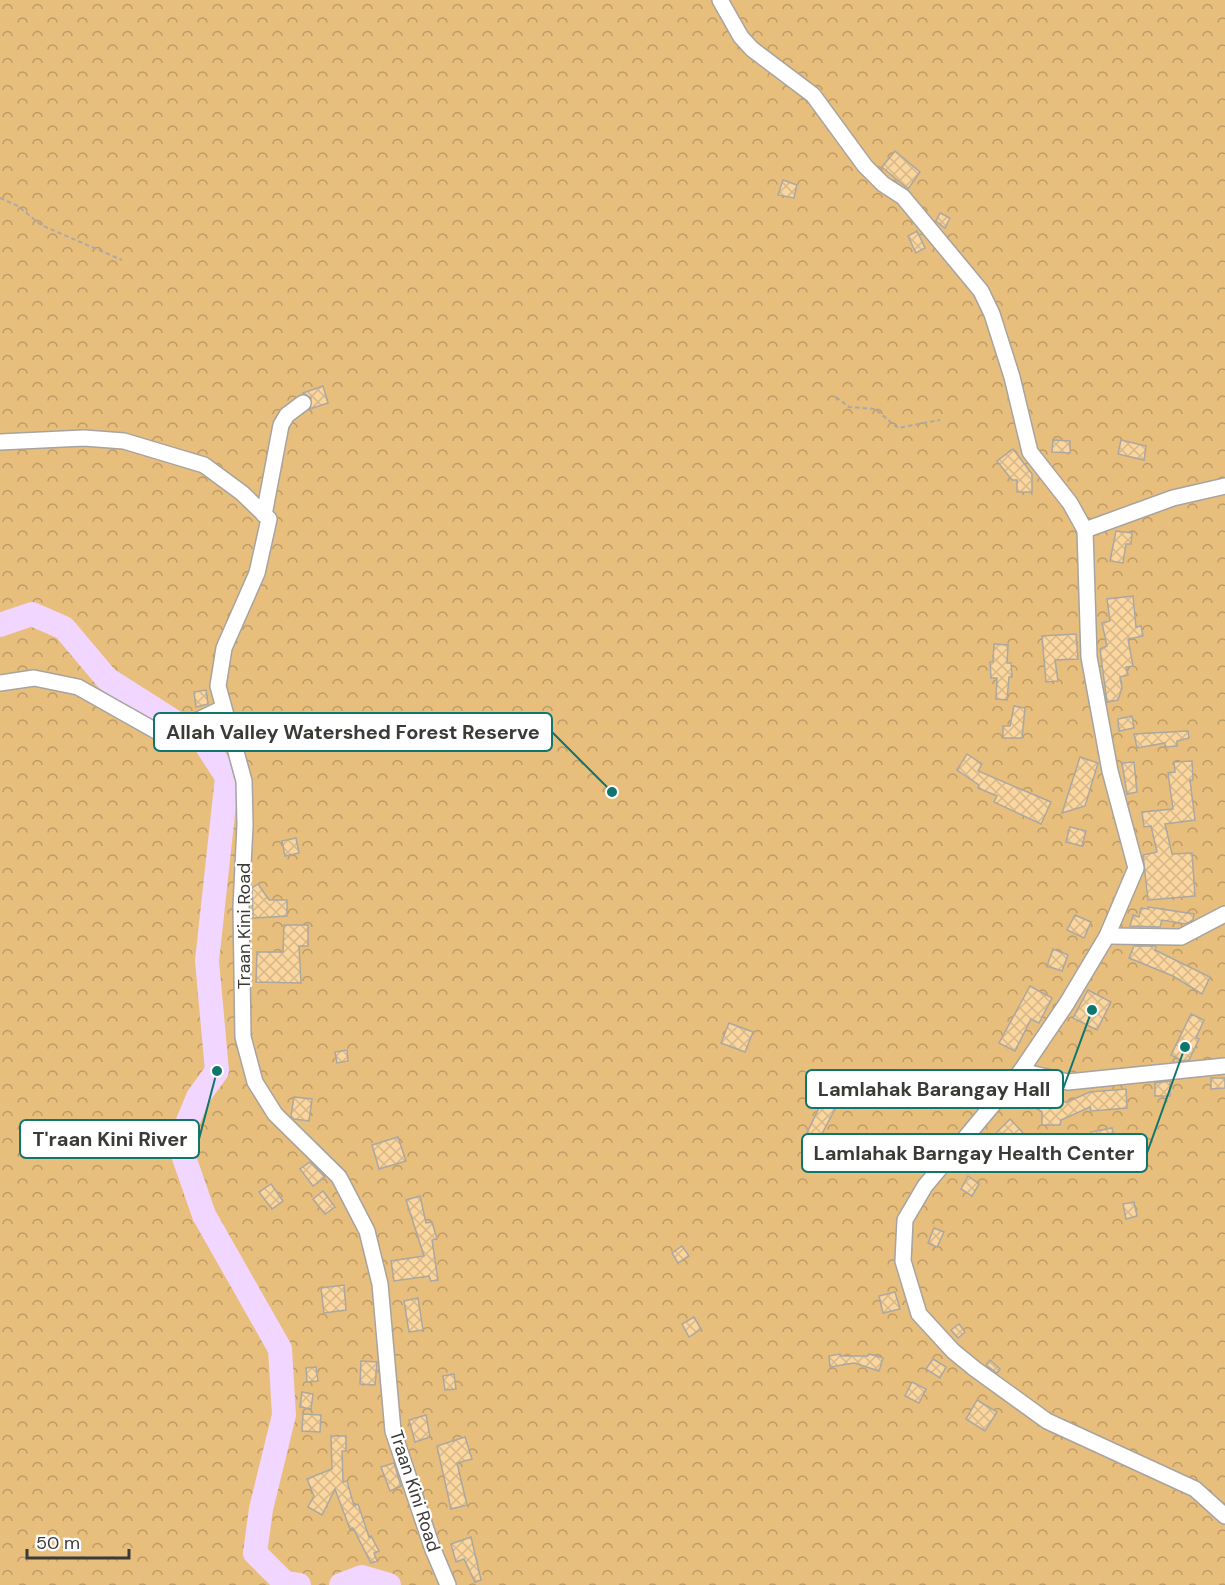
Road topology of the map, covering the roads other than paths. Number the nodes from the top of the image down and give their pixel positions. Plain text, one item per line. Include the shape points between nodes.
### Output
1 (720, 0) edge
2 (303, 403) dead end
3 (0, 442) edge
4 (1225, 486) edge
5 (264, 515) junction
6 (1085, 530) junction
7 (0, 683) edge
8 (223, 708) junction
9 (1225, 914) edge
10 (1107, 936) junction
11 (1225, 1066) edge
12 (1021, 1071) junction
13 (1225, 1516) edge
14 (448, 1585) edge

1 - 6 street via 741,37 813,95 865,166 903,197 981,291 992,314 1030,452 1070,503
2 - 5 street via 281,425
3 - 5 street via 84,438 124,441 204,465
4 - 6 street via 1173,498
5 - 8 street, Traan Kini Road via 269,519 257,573 224,648 218,686
6 - 10 street via 1089,657 1110,771 1136,868
7 - 8 street via 34,678 78,687 165,736
8 - 14 street, Traan Kini Road via 244,781 243,1037 255,1082 275,1114 339,1177 367,1231 380,1284 393,1431
9 - 10 street via 1181,937
10 - 12 street
11 - 12 street via 1068,1082
12 - 13 street via 925,1186 905,1220 903,1261 919,1314 968,1363 1047,1421 1195,1489

